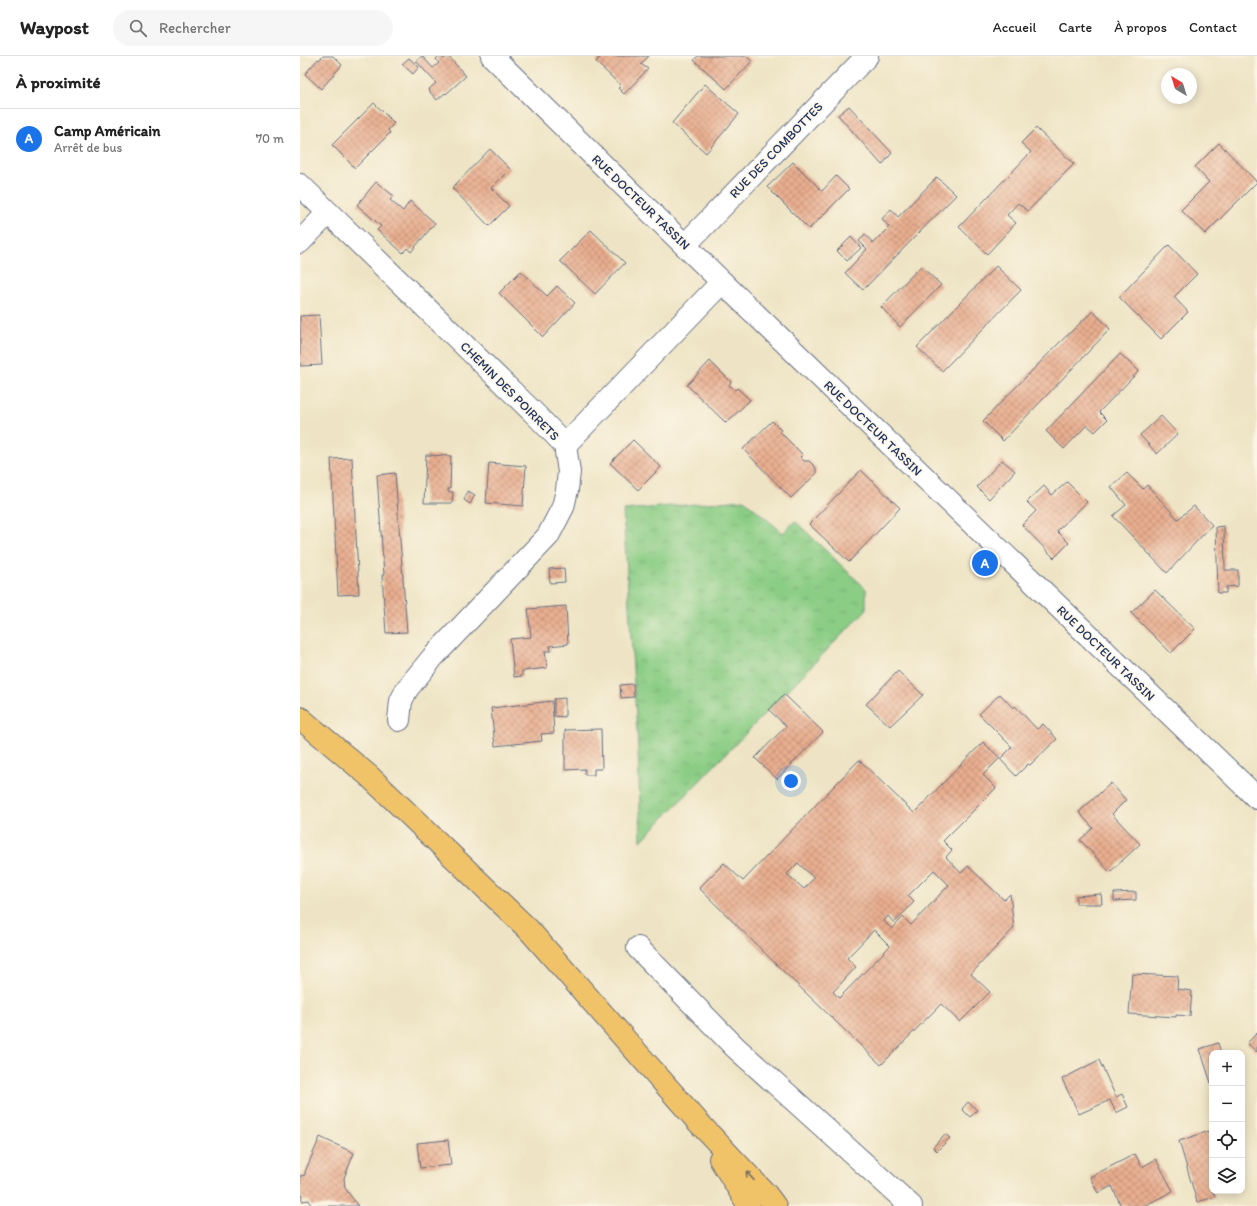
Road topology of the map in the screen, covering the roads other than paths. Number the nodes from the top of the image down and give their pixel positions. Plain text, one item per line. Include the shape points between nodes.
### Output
1 (492, 56) edge
2 (867, 56) edge
3 (300, 185) edge
4 (328, 213) junction
5 (300, 242) edge
6 (685, 245) junction
7 (722, 282) junction
8 (565, 445) junction
9 (300, 718) edge
10 (399, 720) dead end
11 (1257, 798) edge
12 (638, 948) dead end
13 (700, 1123) junction
14 (749, 1206) edge
15 (775, 1206) edge
16 (910, 1206) edge

1 - 6 street, RUE DOCTEUR TASSIN
2 - 6 street, RUE DES COMBOTTES
3 - 4 street, CHEMIN DES POIRRETS
4 - 5 street
4 - 8 street, CHEMIN DES POIRRETS
6 - 7 street, RUE DOCTEUR TASSIN
7 - 8 street
7 - 11 street, RUE DOCTEUR TASSIN
8 - 10 street, CHEMIN DES POIRRETS via 569,472 567,490 563,506 548,536 433,656 407,689 401,701
9 - 13 main road via 369,776 529,930
12 - 16 street via 735,1047
13 - 14 main road
15 -> 13 main road

